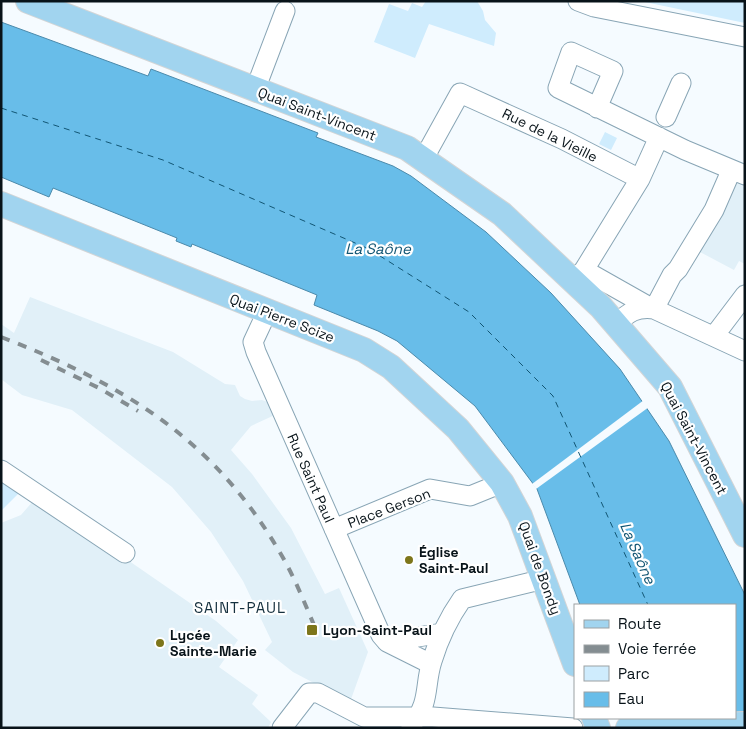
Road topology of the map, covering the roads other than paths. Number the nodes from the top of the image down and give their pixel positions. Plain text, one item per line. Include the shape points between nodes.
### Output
1 (28, 1) edge
2 (578, 1) edge
3 (285, 11) dead end
4 (745, 37) edge
5 (681, 84) dead end
6 (254, 90) junction
7 (596, 108) junction
8 (666, 117) dead end
9 (659, 137) junction
10 (424, 158) junction
11 (738, 173) edge
12 (640, 179) junction
13 (1, 204) edge
14 (579, 275) junction
15 (745, 294) edge
16 (654, 309) junction
17 (267, 312) junction
18 (616, 324) junction
19 (714, 336) junction
20 (745, 351) edge
21 (1, 470) edge
22 (508, 492) junction
23 (742, 524) edge
24 (334, 529) junction
25 (125, 553) dead end
26 (544, 579) junction
27 (440, 635) junction
28 (387, 642) junction
29 (574, 661) edge
30 (431, 664) junction
31 (411, 720) edge
32 (745, 724) edge
33 (509, 725) edge
34 (282, 728) edge
35 (573, 728) edge
36 (628, 728) edge

1 - 6 main road, Quai Saint-Vincent
2 - 4 street
3 - 6 street
5 - 8 street
6 - 10 main road, Quai Saint-Vincent via 407,148
7 - 7 street via 613,71 573,51 557,86
7 - 9 street
9 - 11 street
9 - 12 street
10 - 12 street, Rue de la Vieille via 460,93
10 - 14 main road, Quai Saint-Vincent
11 - 16 street via 672,274
12 - 14 street
13 - 17 main road, Quai Pierre Scize
14 - 16 street, Quai Saint-Vincent
14 - 18 main road, Quai Saint-Vincent
15 - 19 street
16 - 18 street via 630,311
16 - 19 street, Quai Saint-Vincent
17 - 22 main road, Quai Pierre Scize via 378,357 458,429
17 - 24 street, Rue Saint Paul via 254,342 256,352
18 - 23 main road, Quai Saint-Vincent via 670,387
19 - 20 street, Quai Saint-Vincent
21 - 25 street
22 - 24 street, Place Gerson via 470,496 430,489
22 - 26 main road, Quai de Bondy
24 - 28 street, Rue Saint Paul
26 - 27 street via 462,599
26 - 29 main road, Quai de Bondy
27 - 28 street
27 - 30 street
28 - 30 street
30 - 31 street via 428,691
31 - 33 street
31 - 34 street via 364,717 318,693 309,693
32 - 36 main road
33 - 35 street

